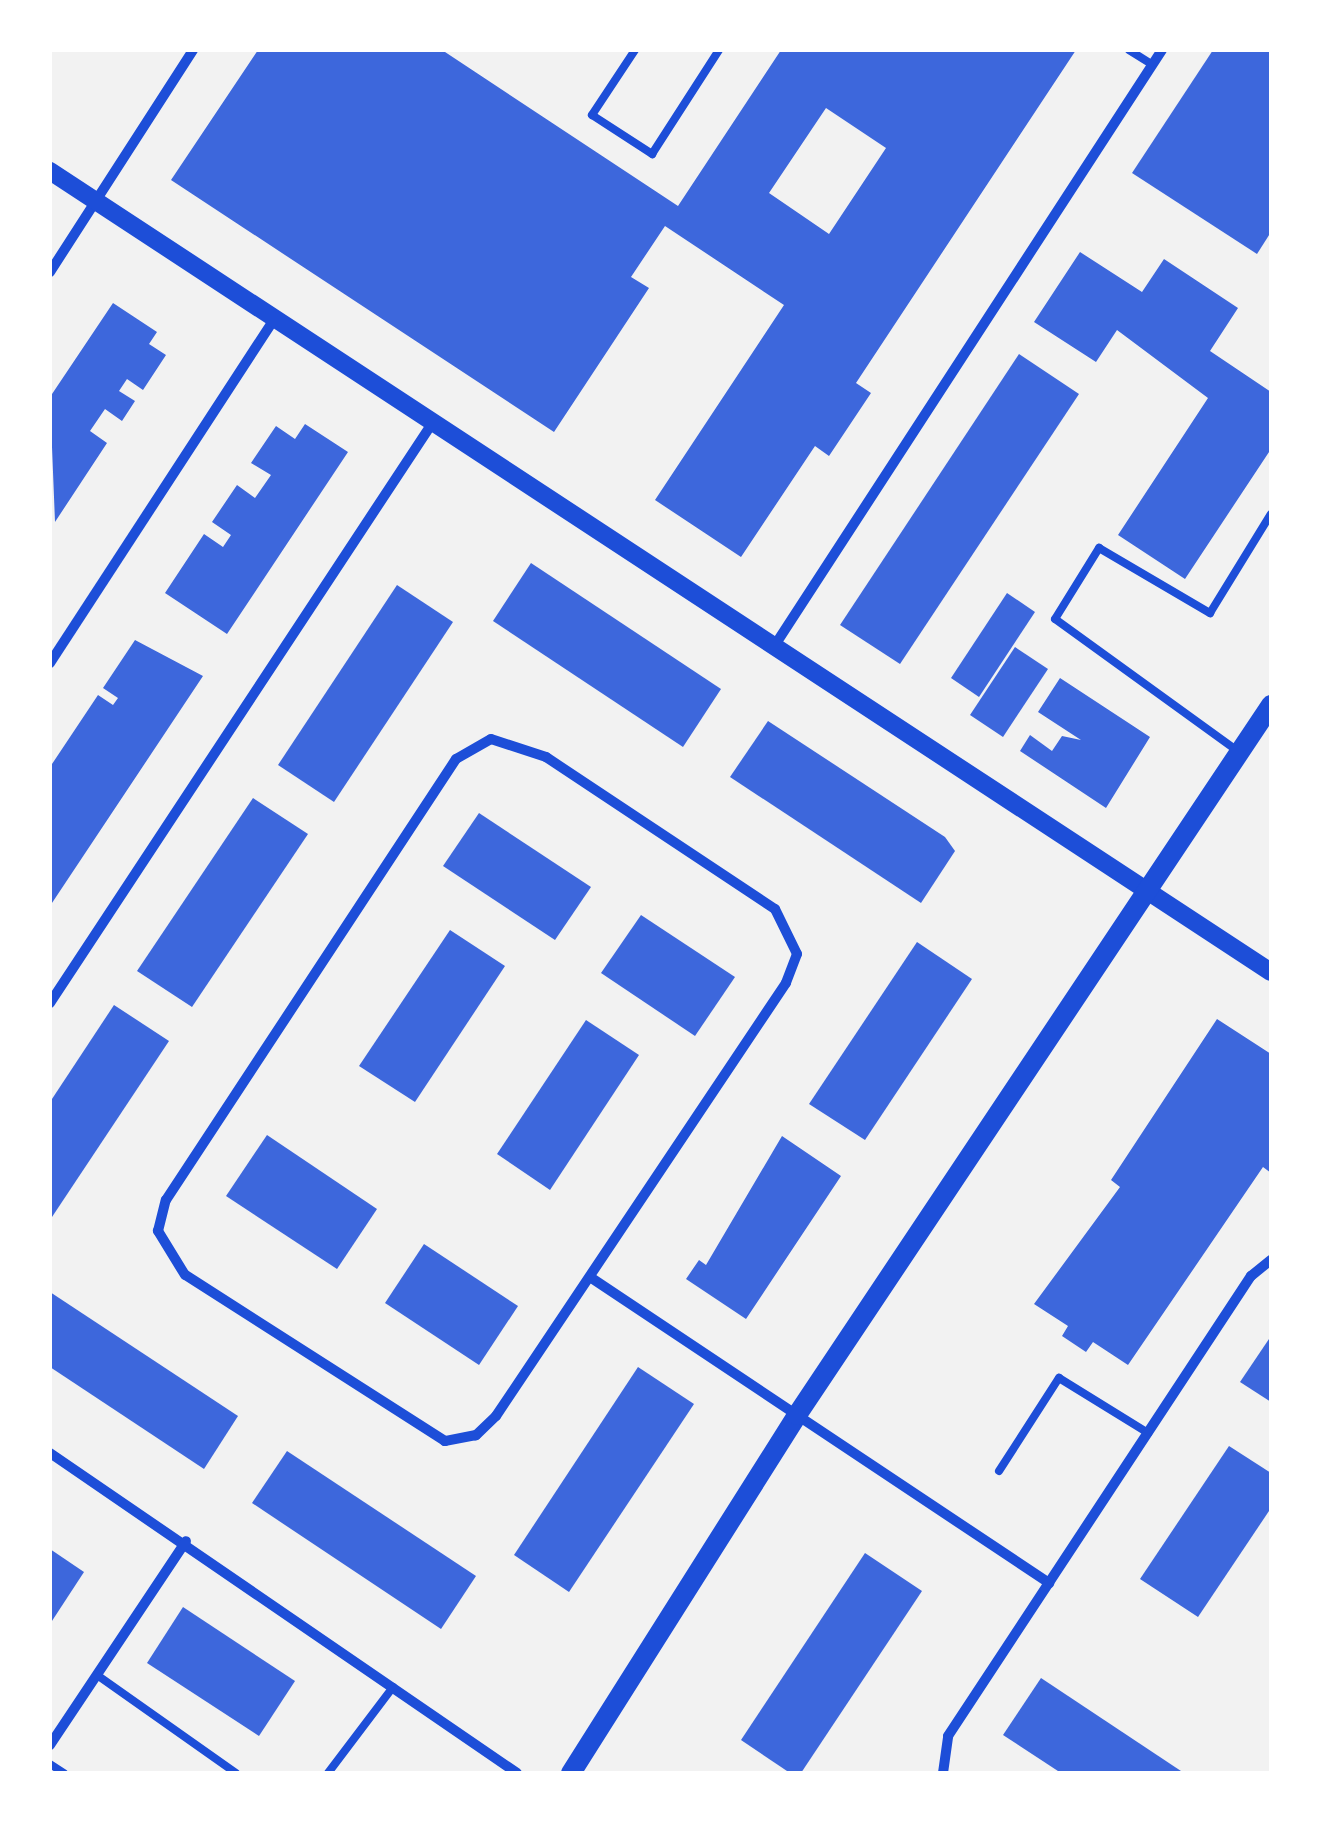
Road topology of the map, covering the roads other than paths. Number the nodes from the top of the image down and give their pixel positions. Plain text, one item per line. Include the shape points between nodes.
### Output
1 (193, 50) edge
2 (635, 50) edge
3 (719, 50) edge
4 (1128, 50) edge
5 (1162, 50) edge
6 (1152, 65) junction
7 (50, 170) edge
8 (96, 200) junction
9 (50, 272) edge
10 (276, 316) junction
11 (433, 422) junction
12 (1271, 514) edge
13 (775, 644) junction
14 (50, 663) edge
15 (1271, 705) edge
16 (1239, 752) junction
17 (1145, 892) junction
18 (1271, 972) edge
19 (50, 1004) edge
20 (1271, 1260) edge
21 (590, 1277) junction
22 (797, 1415) junction
23 (1148, 1433) junction
24 (50, 1453) edge
25 (998, 1470) dead end
26 (186, 1541) junction
27 (1048, 1584) junction
28 (97, 1675) junction
29 (394, 1687) junction
30 (50, 1745) edge
31 (50, 1764) edge
32 (64, 1773) edge
33 (236, 1773) edge
34 (328, 1773) edge
35 (517, 1773) edge
36 (571, 1773) edge
37 (943, 1773) edge

1 - 8 street
2 - 3 lane via 592,114 652,154
4 - 6 lane
5 - 6 street
6 - 13 street
7 - 8 street
8 - 9 street
8 - 10 street
10 - 11 street
10 - 14 street
11 - 13 street
11 - 19 street
12 - 16 lane via 1210,613 1099,548 1054,619
13 - 17 street
15 - 16 main road
16 - 17 main road
17 - 18 street
17 - 22 main road
20 - 23 street
21 - 21 street via 486,1429 445,1440 185,1275 158,1231 166,1200 456,759 491,739 546,758 775,909 797,945 786,983
21 - 22 street
22 - 27 street
22 - 36 main road
23 - 25 lane via 1059,1378
23 - 27 street
24 - 26 street
26 - 28 street
26 - 29 street
27 - 37 street via 948,1736
28 - 30 street
28 - 33 lane
29 - 34 lane
29 - 35 street
31 - 32 lane

